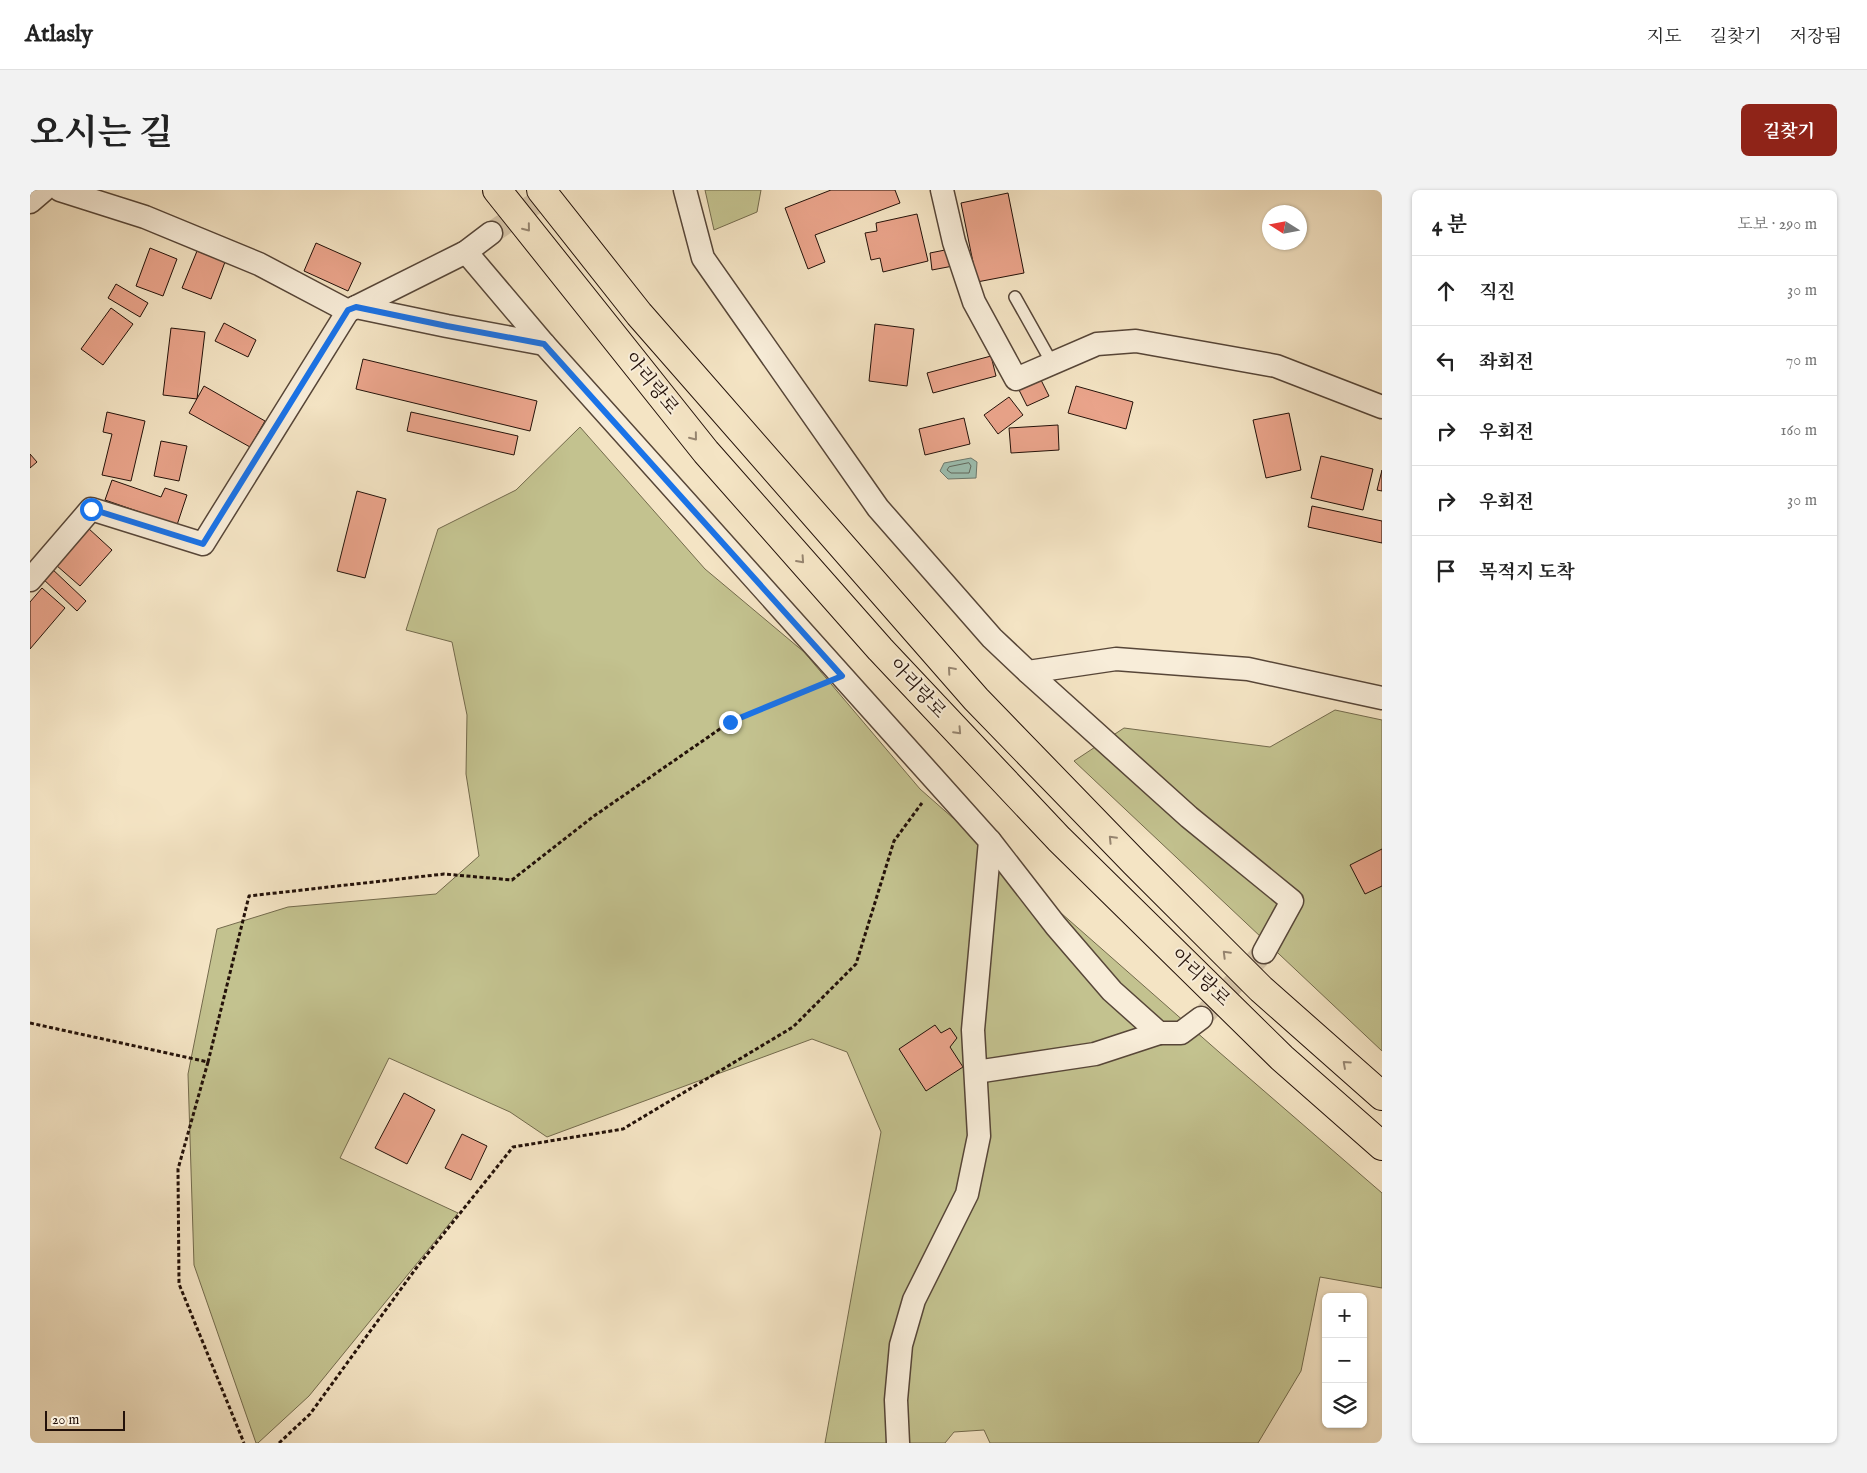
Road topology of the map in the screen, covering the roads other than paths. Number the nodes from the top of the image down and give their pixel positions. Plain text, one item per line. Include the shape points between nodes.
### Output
1 (44, 190) edge
2 (60, 190) edge
3 (497, 190) edge
4 (541, 190) edge
5 (684, 190) edge
6 (942, 190) edge
7 (30, 202) edge
8 (491, 233) tunnel mouth
9 (466, 252) junction
10 (1014, 297) dead end
11 (352, 309) junction
12 (544, 344) junction
13 (1052, 363) junction
14 (1382, 407) edge
15 (30, 580) edge
16 (1028, 672) junction
17 (1382, 698) edge
18 (990, 841) junction
19 (1264, 952) tunnel mouth
20 (1201, 1018) tunnel mouth
21 (1159, 1033) junction
22 (976, 1072) junction
23 (1382, 1096) edge
24 (1382, 1146) edge
25 (898, 1443) edge

1 - 7 street
2 - 11 street via 145,218 259,264
3 -> 24 highway, 아리랑로 via 706,452 880,649 1059,839 1282,1058
23 -> 4 highway, 아리랑로 via 1261,989 976,699 639,314
5 - 16 street via 703,258 878,508 992,638
6 - 13 street via 954,242 974,302 1016,379
8 - 9 street
9 - 11 street
9 - 12 street
10 - 13 lane
11 - 12 street
11 - 15 street via 203,544 91,509
12 - 18 street
13 - 14 street via 1096,344 1136,341 1276,366
16 - 17 street via 1116,659 1248,669
16 - 19 street via 1189,816 1292,901
18 - 21 street via 1112,991
18 - 22 street via 973,1030
20 - 21 street via 1181,1032
21 - 22 street via 1094,1054
22 - 25 street via 979,1136 967,1194 914,1300 901,1345 896,1400

